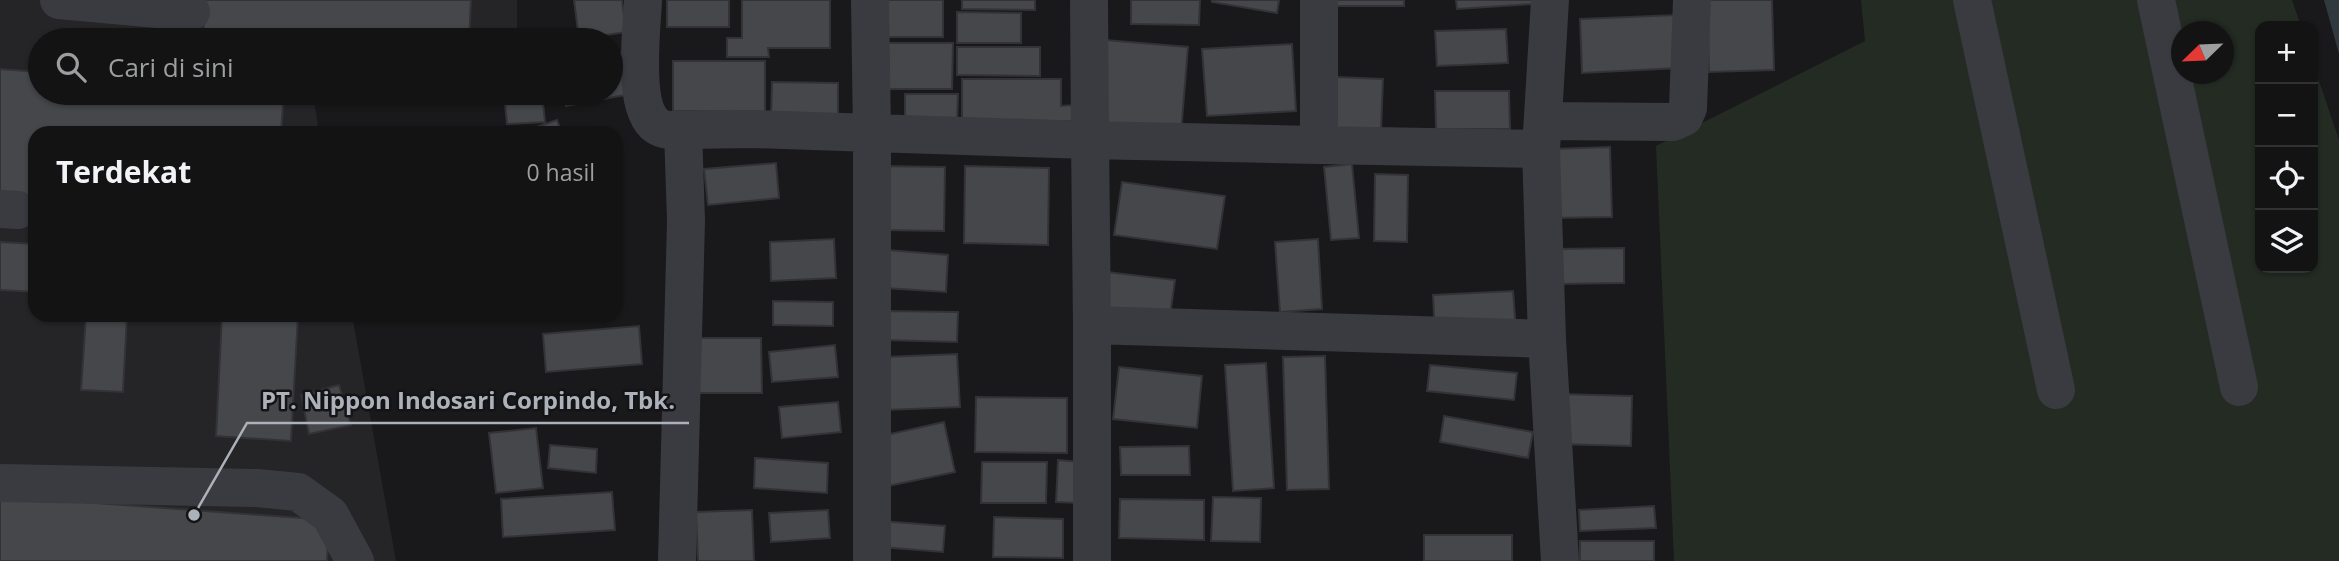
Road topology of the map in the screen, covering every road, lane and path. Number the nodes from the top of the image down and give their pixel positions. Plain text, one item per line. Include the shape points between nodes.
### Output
1 (59, 0) edge
2 (643, 0) edge
3 (870, 0) edge
4 (1089, 0) edge
5 (1319, 0) edge
6 (1550, 0) edge
7 (1692, 0) edge
8 (1972, 0) edge
9 (2156, 0) edge
10 (191, 12) dead end
11 (683, 130) junction
12 (872, 133) junction
13 (1542, 135) junction
14 (1090, 139) junction
15 (1319, 145) junction
16 (1092, 325) junction
17 (1547, 339) junction
18 (2239, 387) dead end
19 (2056, 390) dead end
20 (0, 483) edge
21 (355, 561) edge
22 (677, 561) edge
23 (872, 561) edge
24 (1092, 561) edge
25 (1560, 561) edge

1 - 10 street
2 - 11 street via 641,96 646,114 657,126
3 - 12 street
4 - 14 street
5 - 15 street
6 - 13 street
7 - 13 street via 1684,117 1673,122
8 - 19 street
9 - 18 street
11 - 12 street
11 - 22 street via 686,221
12 - 14 street
12 - 23 street
13 - 15 street
13 - 17 street
14 - 15 street
14 - 16 street
16 - 17 street
16 - 24 street
17 - 25 street
20 - 21 street via 298,492 330,515

